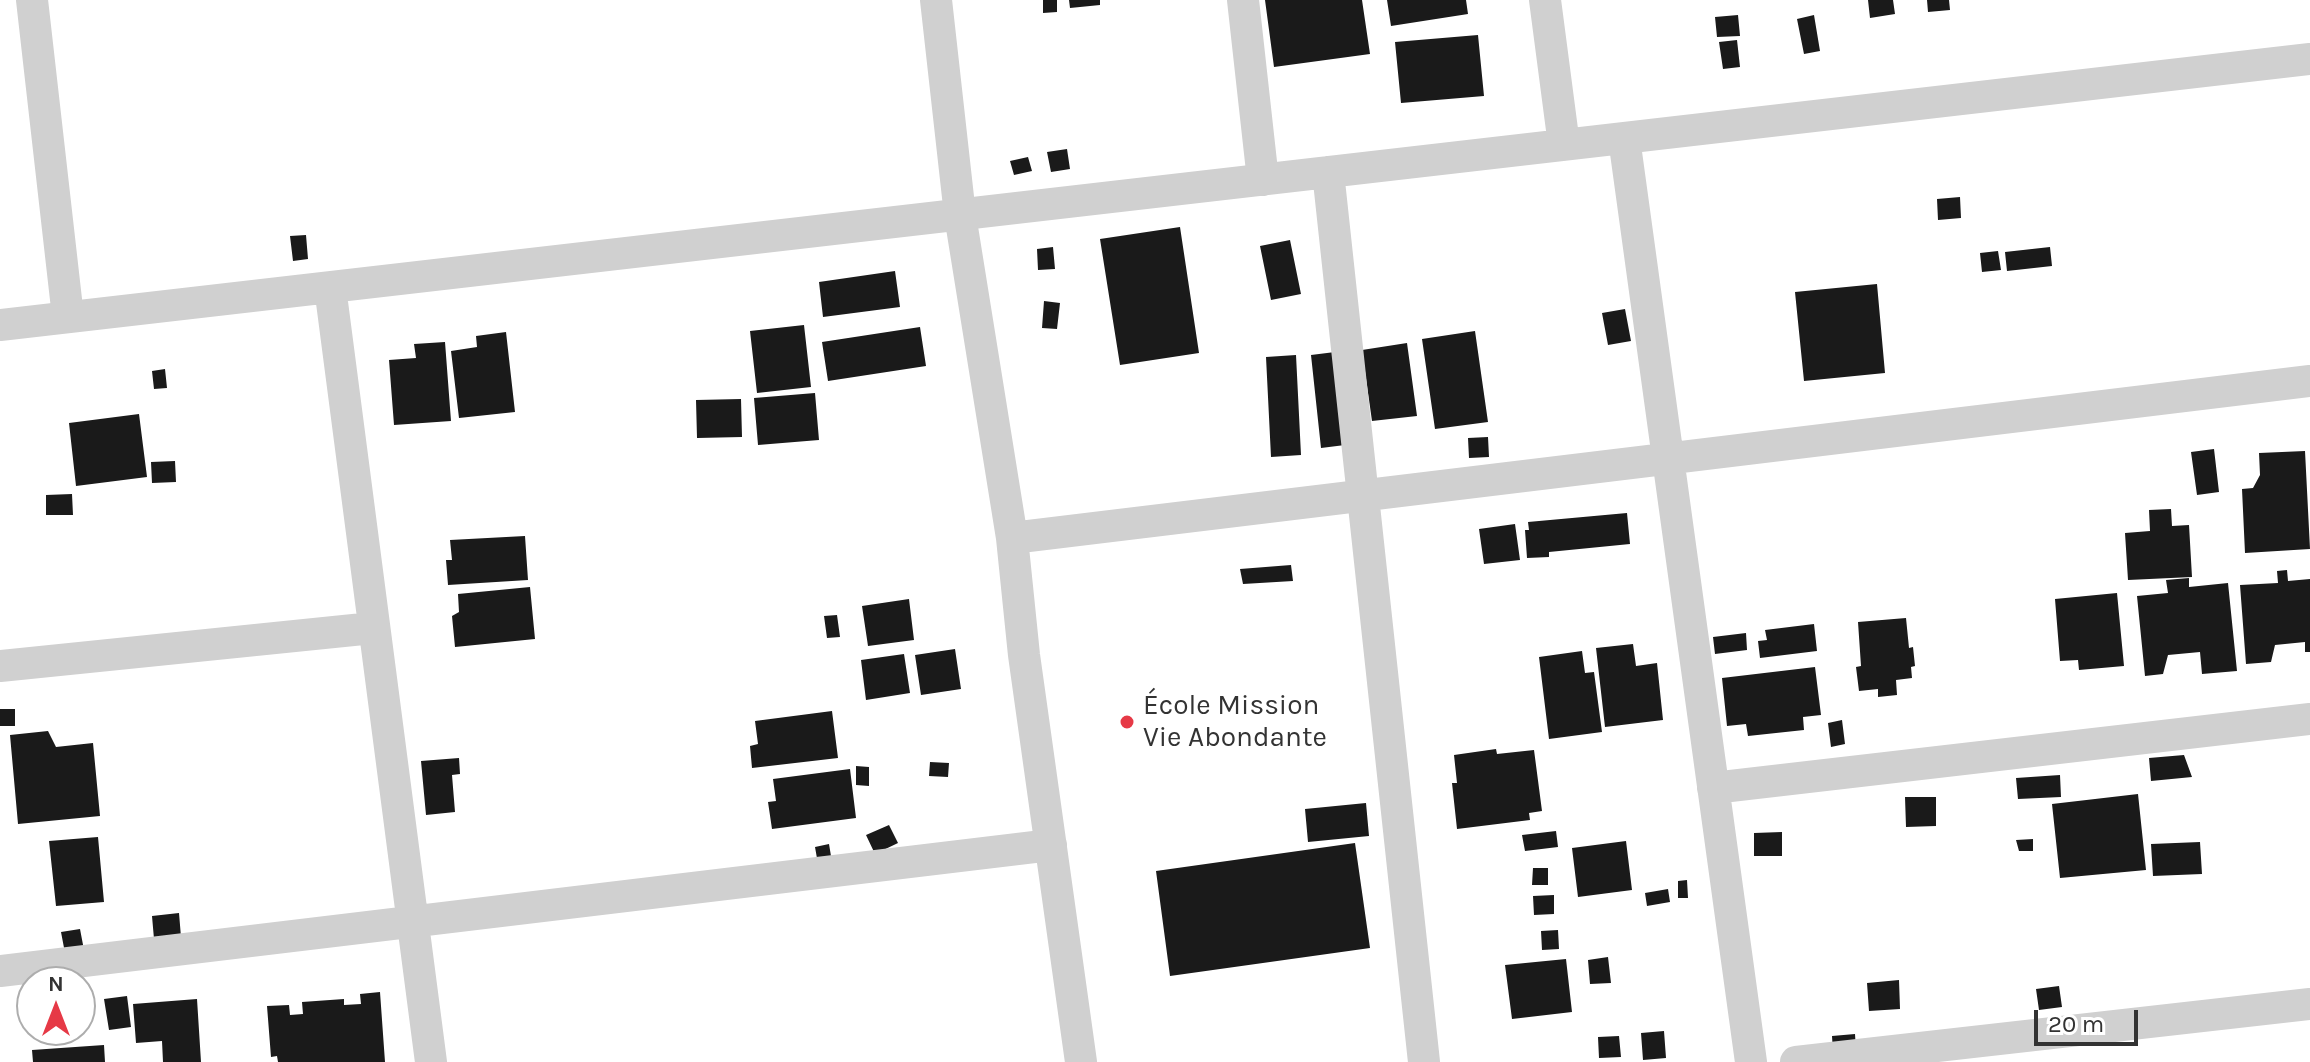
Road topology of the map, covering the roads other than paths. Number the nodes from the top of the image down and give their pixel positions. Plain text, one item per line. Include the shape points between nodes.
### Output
1 (32, 0) edge
2 (936, 0) edge
3 (1243, 0) edge
4 (1545, 0) edge
5 (2310, 59) edge
6 (1624, 138) junction
7 (1564, 145) junction
8 (1328, 172) junction
9 (1263, 180) junction
10 (960, 215) junction
11 (330, 287) junction
12 (68, 317) junction
13 (0, 325) edge
14 (2310, 381) edge
15 (1668, 459) junction
16 (1363, 496) junction
17 (1012, 538) junction
18 (373, 628) junction
19 (0, 666) edge
20 (2310, 719) edge
21 (1713, 788) junction
22 (1051, 845) junction
23 (411, 922) junction
24 (0, 971) edge
25 (2310, 1004) edge
26 (431, 1062) edge
27 (1081, 1062) edge
28 (1424, 1062) edge
29 (1751, 1062) edge
30 (1796, 1062) edge

1 - 12 street
2 - 10 street
3 - 9 street
4 - 7 street
5 - 6 street
6 - 7 street
6 - 15 street
7 - 8 street
8 - 9 street
8 - 16 street
9 - 10 street
10 - 11 street
10 - 17 street
11 - 12 street
11 - 18 street
12 - 13 street
14 - 15 street
15 - 16 street
15 - 21 street
16 - 17 street
16 - 28 street
17 - 22 street
18 - 19 street
18 - 23 street
20 - 21 street
21 - 29 street
22 - 23 street
22 - 27 street
23 - 24 street
23 - 26 street
25 - 30 street

